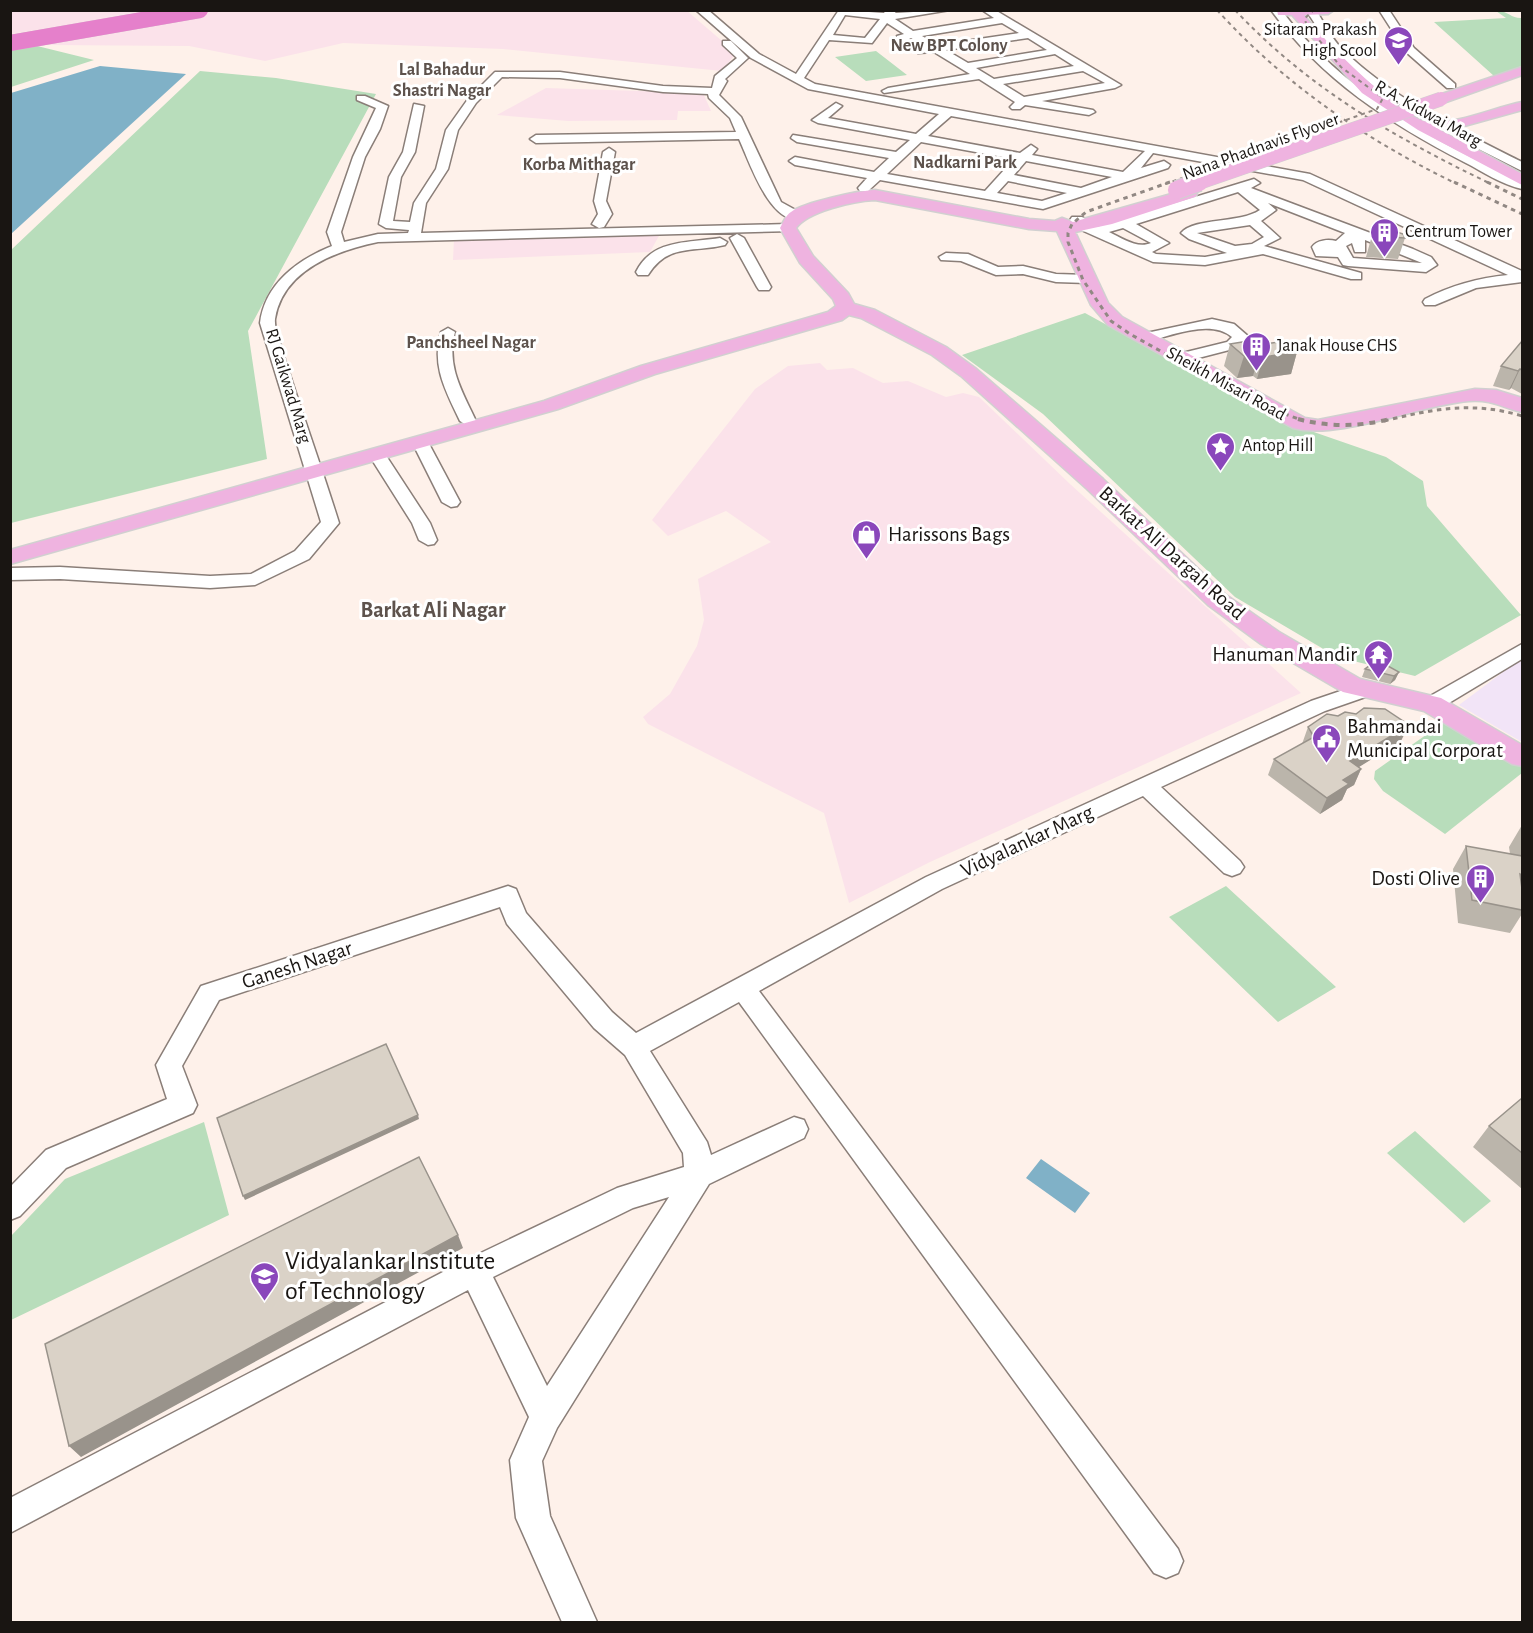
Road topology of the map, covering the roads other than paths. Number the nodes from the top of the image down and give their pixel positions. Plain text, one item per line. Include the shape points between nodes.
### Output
1 (179, 10) edge
2 (207, 10) edge
3 (687, 10) edge
4 (701, 10) edge
5 (945, 10) edge
6 (1328, 10) edge
7 (1384, 10) edge
8 (193, 11) edge
9 (843, 11) edge
10 (1277, 11) edge
11 (1295, 11) edge
12 (1306, 11) edge
13 (1311, 11) edge
14 (913, 13) edge
15 (889, 15) edge
16 (862, 16) edge
17 (987, 16) edge
18 (924, 23) junction
19 (1002, 25) junction
20 (935, 30) junction
21 (63, 33) junction
22 (912, 34) junction
23 (826, 37) junction
24 (1012, 37) junction
25 (869, 38) junction
26 (900, 38) junction
27 (948, 38) junction
28 (729, 40) junction
29 (10, 42) edge
30 (960, 45) junction
31 (1033, 46) junction
32 (937, 49) junction
33 (818, 50) junction
34 (974, 54) junction
35 (1056, 57) junction
36 (748, 60) junction
37 (988, 63) junction
38 (966, 67) junction
39 (1085, 67) junction
40 (1068, 70) junction
41 (1002, 71) junction
42 (1522, 71) edge
43 (800, 75) junction
44 (980, 76) junction
45 (822, 79) dead end
46 (1015, 79) junction
47 (1519, 82) edge
48 (992, 83) junction
49 (1115, 85) junction
50 (718, 86) junction
51 (888, 90) dead end
52 (1447, 95) junction
53 (361, 98) dead end
54 (1056, 101) junction
55 (418, 106) dead end
56 (836, 106) dead end
57 (1522, 106) edge
58 (948, 112) junction
59 (818, 120) junction
60 (1074, 127) dead end
61 (1427, 127) junction
62 (867, 129) junction
63 (1048, 130) junction
64 (744, 135) junction
65 (981, 135) dead end
66 (917, 137) junction
67 (796, 138) junction
68 (536, 139) dead end
69 (846, 147) junction
70 (969, 147) junction
71 (784, 148) dead end
72 (609, 153) dead end
73 (1148, 154) dead end
74 (896, 156) junction
75 (1024, 157) junction
76 (832, 159) dead end
77 (795, 161) dead end
78 (1164, 165) dead end
79 (1522, 167) edge
80 (881, 172) junction
81 (1283, 173) junction
82 (1522, 173) edge
83 (1126, 176) junction
84 (1005, 177) junction
85 (1522, 180) edge
86 (1522, 185) edge
87 (864, 188) dead end
88 (1236, 189) junction
89 (1084, 192) junction
90 (987, 196) junction
91 (792, 222) junction
92 (757, 223) junction
93 (1124, 223) junction
94 (599, 224) junction
95 (1083, 224) junction
96 (1250, 227) junction
97 (415, 231) junction
98 (1353, 231) junction
99 (736, 238) junction
100 (1259, 243) junction
101 (1225, 244) junction
102 (339, 248) junction
103 (1360, 249) dead end
104 (1171, 253) dead end
105 (946, 257) dead end
106 (644, 272) dead end
107 (1356, 276) dead end
108 (1522, 277) edge
109 (1087, 279) junction
110 (764, 287) dead end
111 (1430, 302) dead end
112 (846, 308) junction
113 (448, 332) dead end
114 (1142, 338) junction
115 (1179, 358) junction
116 (566, 397) junction
117 (1522, 406) edge
118 (468, 421) junction
119 (420, 442) junction
120 (377, 455) junction
121 (315, 469) junction
122 (451, 502) dead end
123 (428, 540) dead end
124 (10, 547) edge
125 (10, 557) edge
126 (10, 574) edge
127 (1522, 650) edge
128 (1332, 673) junction
129 (1364, 690) junction
130 (1432, 704) junction
131 (1318, 706) junction
132 (1522, 757) edge
133 (1146, 786) junction
134 (1232, 867) dead end
135 (743, 988) junction
136 (634, 1047) junction
137 (794, 1129) dead end
138 (699, 1175) junction
139 (10, 1207) edge
140 (474, 1271) junction
141 (546, 1417) junction
142 (10, 1516) edge
143 (1166, 1561) dead end
144 (580, 1623) edge

1 - 21 street
2 - 8 street
3 - 28 street
4 - 28 street
5 - 14 street
6 - 13 main road
7 - 52 street
8 - 21 street
8 - 29 highway, bridge
9 - 16 street
9 - 23 street
10 - 11 main road
10 - 61 street, R.A. Kidwai Marg via 1314,59 1353,92
11 - 12 main road
11 - 61 main road via 1367,90
12 - 13 main road
12 - 61 main road via 1316,31 1345,63
13 - 61 street, R.A. Kidwai Marg via 1337,50
14 - 15 street
14 - 18 street
15 - 16 street
15 - 22 street
15 - 25 street
17 - 18 street
17 - 19 street
17 - 20 street
18 - 20 street
19 - 24 street
19 - 27 street
19 - 31 street
20 - 22 street
20 - 27 street
21 - 29 street
22 - 26 street
22 - 32 street
23 - 25 street
23 - 33 street
24 - 30 street
24 - 31 street
25 - 26 street via 897,42
25 - 33 street
26 - 32 street via 920,51
27 - 30 street
28 - 36 street
30 - 32 street
30 - 34 street
31 - 34 street
31 - 35 street
31 - 35 street
31 - 37 street
32 - 38 street
33 - 43 street
34 - 37 street
35 - 39 street
35 - 40 street
35 - 41 street
36 - 43 street
36 - 50 street
37 - 38 street
37 - 41 street
38 - 44 street
39 - 40 street
39 - 49 street
40 - 46 street
41 - 46 street
42 - 52 main road
43 - 45 street
43 - 58 street via 824,90
44 - 48 street
44 - 51 street
46 - 48 street
47 - 52 main road
48 - 54 street via 1019,104
49 - 54 street
49 - 54 street via 1124,92 1071,103
50 - 64 street via 713,96 735,117
50 - 97 street via 663,89 560,75 499,74 472,101 452,130 442,169 420,203
52 - 95 main road, Nana Phadnavis Flyover via 1189,194
53 - 102 street via 382,106 359,156 334,232
54 - 60 street via 1093,108
55 - 97 street via 410,152 395,177 386,224
56 - 59 street
57 - 61 main road
58 - 63 street
58 - 66 street
59 - 62 street
59 - 67 street
61 - 79 street, R.A. Kidwai Marg
61 - 82 main road
61 - 85 main road
61 - 86 street, R.A. Kidwai Marg
62 - 66 street
62 - 69 street
63 - 75 street
63 - 81 street
64 - 68 street
64 - 91 street via 776,204
65 - 70 street
66 - 70 street
66 - 74 street
67 - 69 street
67 - 71 street
69 - 74 street
70 - 75 street
72 - 94 street via 600,201 605,214
73 - 83 street
74 - 80 street
75 - 83 street via 1079,162
75 - 84 street
76 - 80 street
77 - 80 street
78 - 83 street
80 - 87 street
80 - 90 street
81 - 88 street
81 - 108 street via 1328,185
83 - 89 street
84 - 89 street
84 - 90 street
88 - 93 street
88 - 96 street via 1272,212
88 - 98 street
89 - 90 street via 1043,206
91 - 92 street, RJ Gaikwad Marg
91 - 95 main road via 859,196 875,195
91 - 112 main road via 806,259 842,297
92 - 94 street
92 - 97 street, RJ Gaikwad Marg
92 - 99 street
93 - 95 street
93 - 95 street via 1162,243 1142,251
94 - 97 street
95 - 107 street via 1153,258 1205,261 1263,250 1315,255
95 - 109 main road, Sheikh Misari Road
96 - 100 street
96 - 100 street via 1278,237
96 - 101 street via 1189,231 1200,241
97 - 102 street, RJ Gaikwad Marg
98 - 98 street via 1423,258 1430,265 1348,262 1339,245
98 - 103 street via 1359,238
99 - 106 street via 664,250 645,266
99 - 110 street
100 - 101 street via 1257,247
101 - 104 street via 1203,258
102 - 121 street, RJ Gaikwad Marg via 290,275 276,292 267,321 291,408
105 - 109 street via 963,257 996,271 1023,270 1056,278
108 - 111 street via 1459,286
109 - 114 main road, Sheikh Misari Road via 1103,310
112 - 116 main road via 835,316
112 - 128 main road, Barkat Ali Dargah Road via 868,314 939,351 968,372 1217,600 1270,638
113 - 118 street via 442,362
114 - 115 main road, Sheikh Misari Road
114 - 115 street via 1212,323 1229,327 1241,337 1233,345
115 - 117 main road, Sheikh Misari Road via 1300,424 1318,426 1467,395 1491,394
116 - 118 main road via 540,398
116 - 119 main road via 551,405
118 - 121 main road
119 - 120 main road
119 - 122 street
120 - 121 main road
120 - 123 street
121 - 124 main road
121 - 125 main road
121 - 126 street, RJ Gaikwad Marg via 330,523 302,555 255,579 210,582
127 - 130 street
128 - 129 main road, Barkat Ali Dargah Road
128 - 131 street
129 - 130 main road, Barkat Ali Dargah Road
129 - 131 street, Vidyalankar Marg
130 - 132 main road, Barkat Ali Dargah Road
131 - 133 street, Vidyalankar Marg
133 - 134 street
133 - 135 street, Vidyalankar Marg via 934,884
135 - 136 street, Vidyalankar Marg
135 - 143 street
136 - 138 street via 697,1151
136 - 139 street, Ganesh Nagar via 603,1020 523,925 508,896 210,993 169,1065 183,1105 56,1159
137 - 138 street
138 - 140 street via 627,1197
138 - 141 street
140 - 141 street
140 - 142 street
141 - 144 street via 526,1460 533,1518

